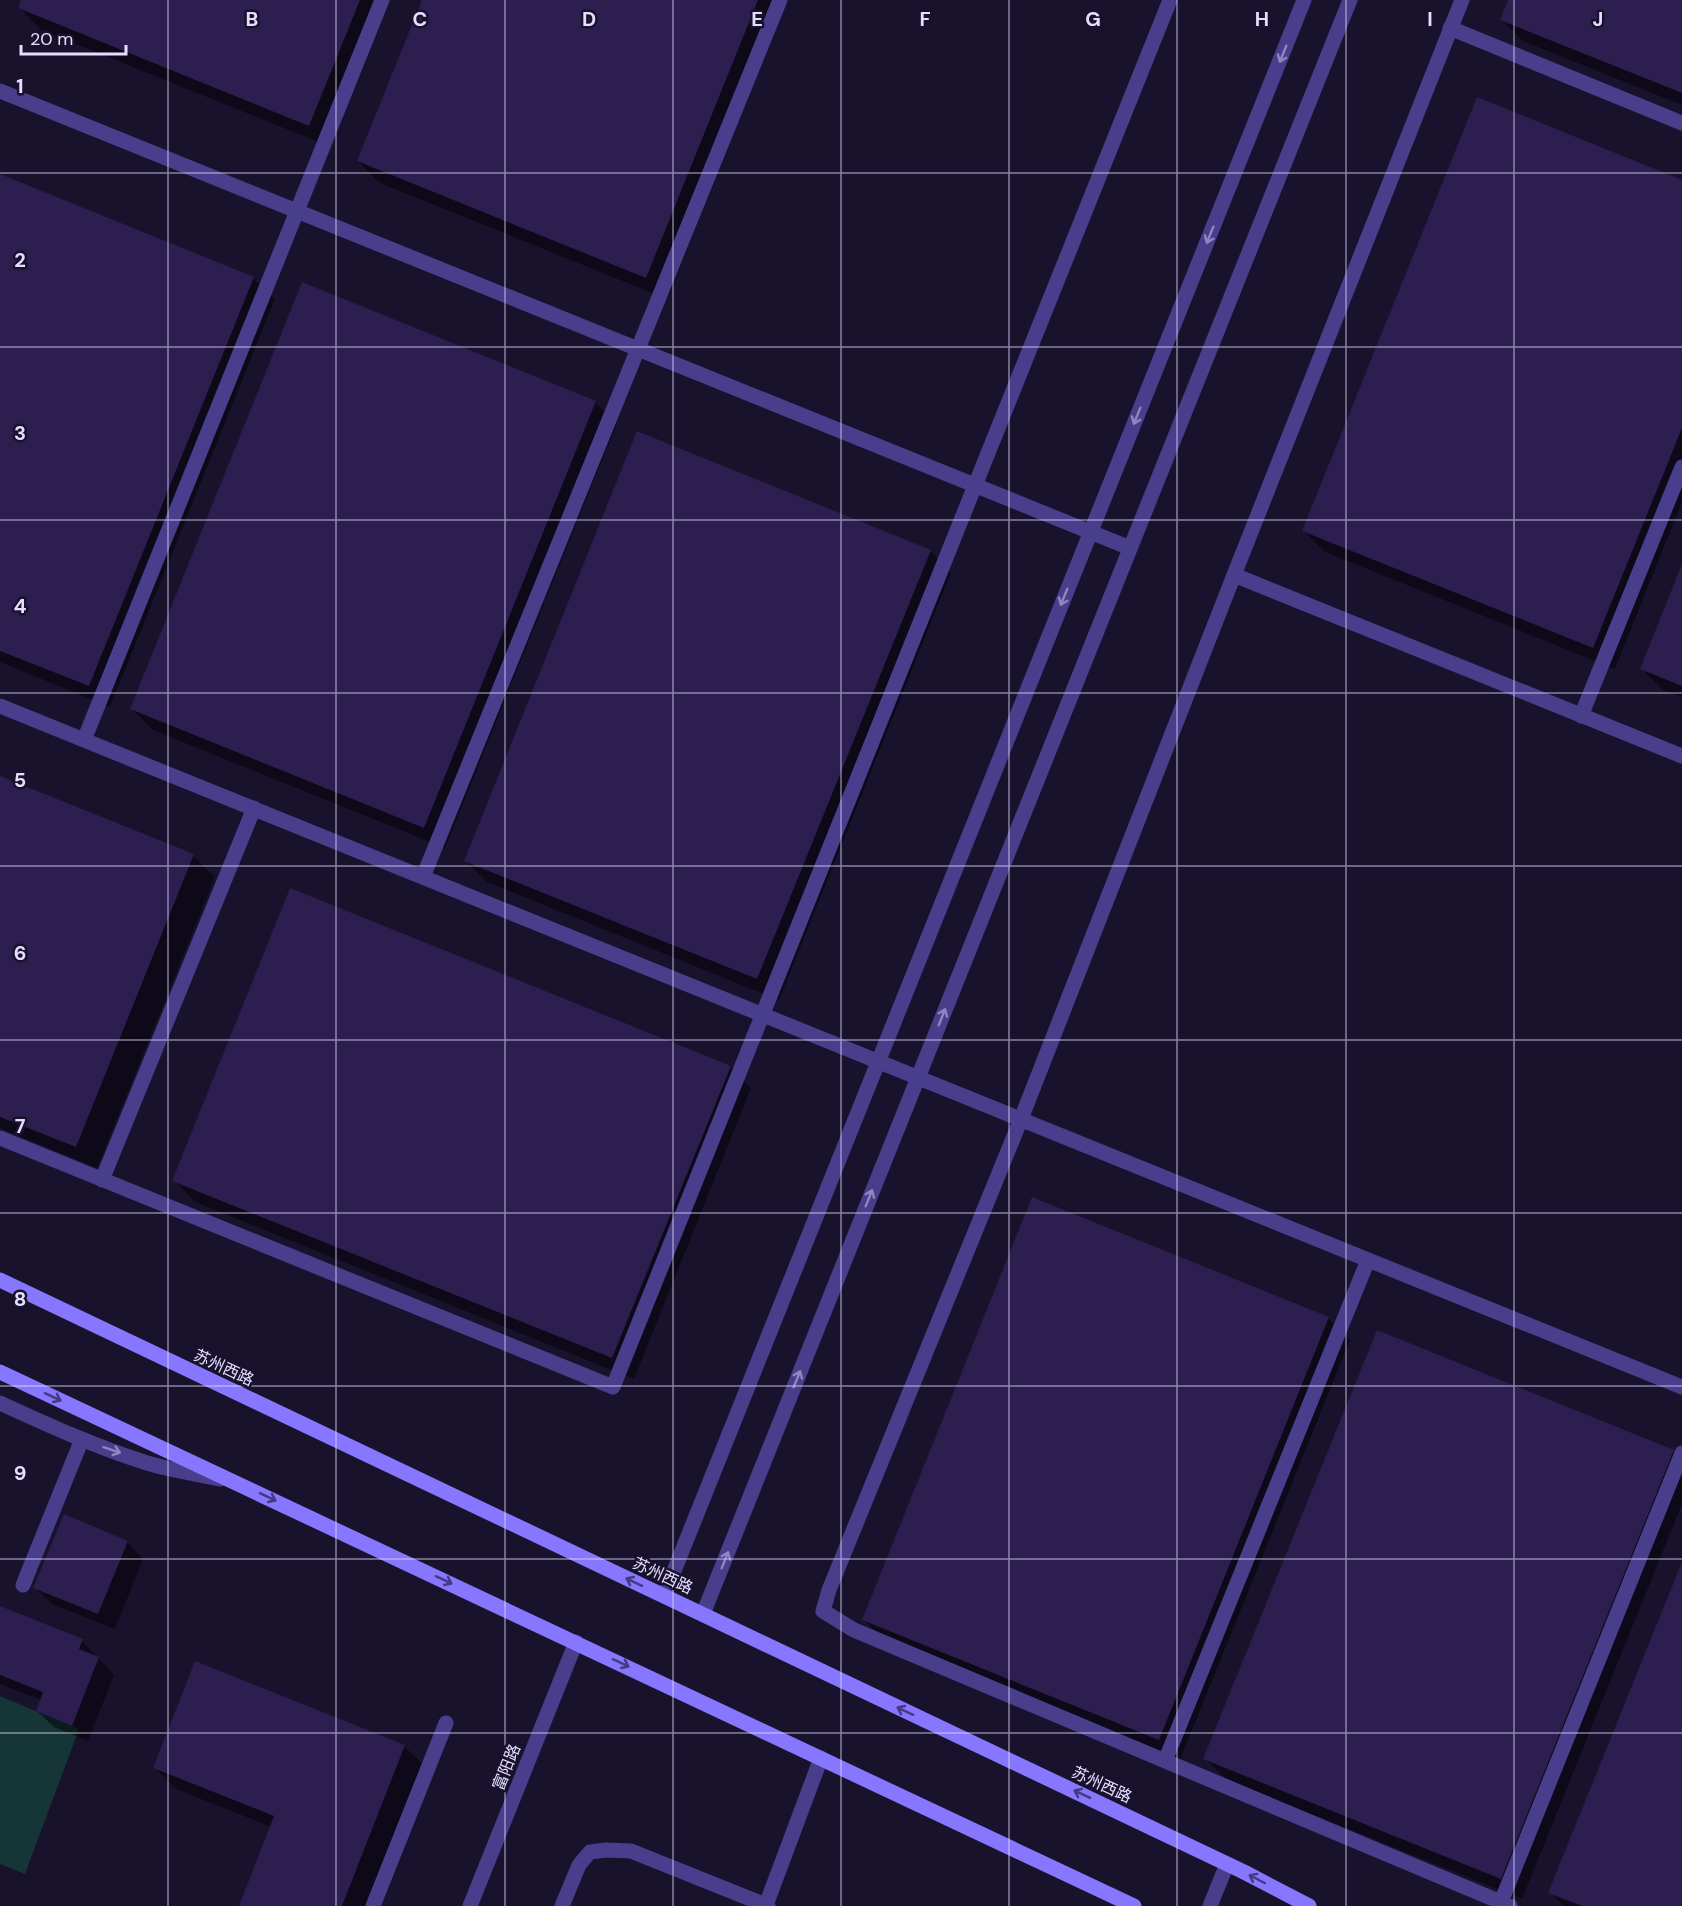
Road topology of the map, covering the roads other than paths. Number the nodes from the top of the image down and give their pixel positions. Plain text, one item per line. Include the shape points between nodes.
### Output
1 (381, 0) edge
2 (780, 0) edge
3 (1170, 0) edge
4 (1304, 0) edge
5 (1350, 0) edge
6 (1462, 0) edge
7 (1450, 28) junction
8 (0, 91) edge
9 (1682, 123) edge
10 (297, 211) junction
11 (638, 349) junction
12 (1682, 467) edge
13 (975, 485) junction
14 (1090, 532) junction
15 (1130, 548) junction
16 (1234, 575) junction
17 (0, 706) edge
18 (1581, 716) junction
19 (84, 740) junction
20 (1682, 756) edge
21 (254, 808) junction
22 (423, 877) junction
23 (762, 1014) junction
24 (878, 1060) junction
25 (918, 1077) junction
26 (1022, 1119) junction
27 (0, 1138) edge
28 (102, 1180) junction
29 (1368, 1260) junction
30 (0, 1280) edge
31 (0, 1372) edge
32 (1682, 1387) edge
33 (0, 1403) edge
34 (82, 1439) junction
35 (1682, 1453) edge
36 (238, 1484) junction
37 (23, 1585) dead end
38 (664, 1596) junction
39 (703, 1614) junction
40 (576, 1642) junction
41 (446, 1723) dead end
42 (821, 1758) junction
43 (1165, 1761) junction
44 (1227, 1863) junction
45 (1506, 1904) edge
46 (373, 1906) edge
47 (470, 1906) edge
48 (562, 1906) edge
49 (767, 1906) edge
50 (1134, 1906) edge
51 (1210, 1906) edge
52 (1309, 1906) edge

1 - 10 street
2 - 11 street
3 - 13 street
4 -> 14 street
5 - 15 street
6 - 7 street
7 - 9 street
7 - 16 street
8 - 10 street
10 - 11 street
10 - 19 street
11 - 13 street
11 - 22 street
12 - 18 street
13 - 14 street
13 - 23 street
14 - 15 street
14 -> 24 street
25 -> 15 street
16 - 18 street
16 - 26 street
17 - 19 street
18 - 20 street
19 - 21 street
21 - 22 street
21 - 28 street
22 - 23 street
23 - 24 street
23 - 28 street via 613,1387
24 - 25 street
24 - 38 street
25 - 26 street
39 -> 25 street
26 - 29 street
26 - 43 street via 823,1611 854,1630
27 - 28 street
29 - 32 street
29 - 43 street
38 -> 30 main road, 苏州西路
31 -> 36 main road
33 - 34 street
34 -> 36 street via 149,1463
34 - 37 street
35 - 45 street
36 -> 40 main road
38 - 39 main road, 苏州西路
44 -> 39 main road, 苏州西路
40 -> 42 main road
40 - 47 street, 富阳路
41 - 46 street
42 - 49 street
42 - 50 main road
43 - 45 street
44 - 51 street
52 -> 44 main road, 苏州西路
48 - 49 street via 579,1865 590,1852 606,1850 631,1851

